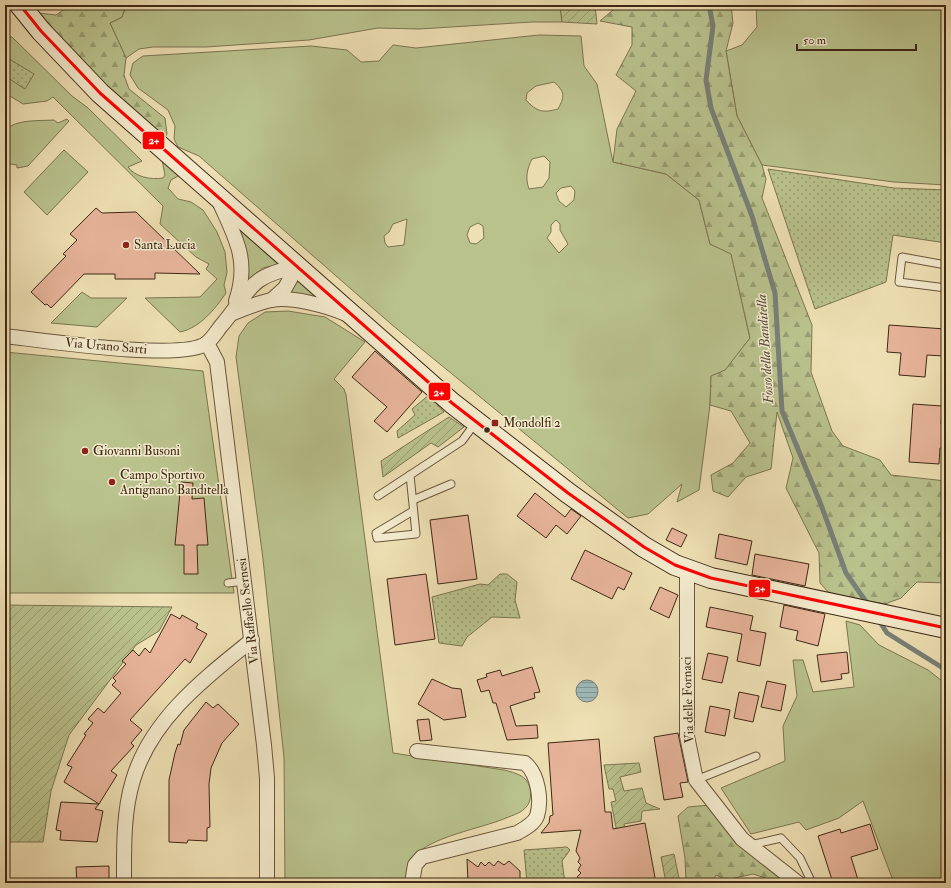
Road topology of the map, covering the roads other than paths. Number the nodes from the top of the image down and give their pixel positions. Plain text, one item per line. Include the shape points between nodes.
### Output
1 (20, 5) edge
2 (215, 193) junction
3 (946, 265) edge
4 (297, 267) junction
5 (946, 288) edge
6 (272, 300) junction
7 (233, 313) junction
8 (355, 318) junction
9 (5, 336) edge
10 (207, 343) junction
11 (476, 422) junction
12 (410, 475) junction
13 (451, 484) dead end
14 (378, 496) dead end
15 (413, 500) junction
16 (414, 511) junction
17 (688, 570) junction
18 (245, 581) junction
19 (228, 583) dead end
20 (946, 628) edge
21 (252, 640) junction
22 (417, 751) dead end
23 (756, 756) dead end
24 (696, 780) junction
25 (750, 845) junction
26 (124, 883) edge
27 (267, 883) edge
28 (412, 883) edge
29 (798, 883) edge
30 (812, 883) edge

1 - 2 main road via 100,93
2 - 4 main road
2 - 7 street via 235,237 242,264 240,288
3 - 5 lane via 902,257 899,282
4 - 6 street via 290,282
4 - 7 street via 260,278 251,286
4 - 8 main road
6 - 7 street
6 - 8 street via 290,300 314,305
7 - 10 street
8 - 11 main road
9 - 10 street, Via Urano Sarti via 162,351 181,350
10 - 18 street, Via Raffaello Sernesi via 217,362
11 - 12 lane via 462,441
11 - 17 main road via 644,547
12 - 14 lane
12 - 15 lane
13 - 15 lane
15 - 16 lane
16 - 16 lane via 416,534 377,538 376,532
17 - 20 main road via 711,578
17 - 24 street, Via delle Fornaci via 686,729
18 - 19 lane
18 - 21 street, Via Raffaello Sernesi
21 - 26 street via 175,707 150,741 133,779 129,796 124,837
21 - 27 street, Via Raffaello Sernesi via 267,778
22 - 28 street via 525,763 532,768 536,776 538,796 536,817 529,826 517,832 422,857 415,865
23 - 24 lane
24 - 25 street, Via delle Fornaci via 742,839
25 - 29 street, Via delle Fornaci
25 - 30 lane via 781,838 800,858

